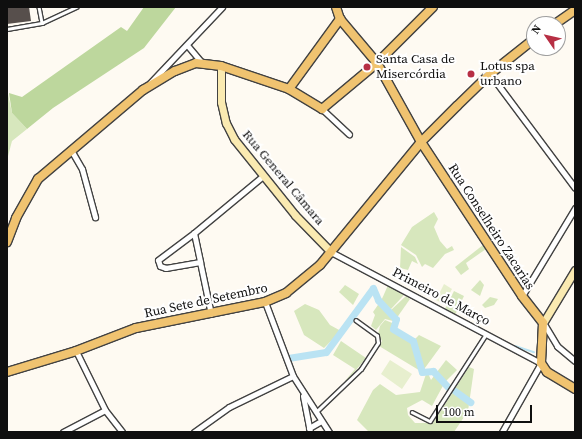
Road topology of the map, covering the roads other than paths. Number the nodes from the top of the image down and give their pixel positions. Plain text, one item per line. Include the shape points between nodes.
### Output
1 (39, 7) edge
2 (77, 7) edge
3 (222, 7) edge
4 (336, 7) edge
5 (433, 7) edge
6 (575, 10) edge
7 (566, 16) edge
8 (340, 18) junction
9 (42, 23) junction
10 (7, 29) edge
11 (187, 45) junction
12 (526, 45) edge
13 (377, 63) junction
14 (203, 64) junction
15 (220, 66) junction
16 (490, 74) junction
17 (289, 89) junction
18 (143, 90) junction
19 (322, 109) junction
20 (349, 134) dead end
21 (421, 142) junction
22 (71, 150) junction
23 (263, 176) junction
24 (575, 188) edge
25 (575, 208) edge
26 (95, 217) dead end
27 (194, 232) junction
28 (7, 242) edge
29 (331, 252) junction
30 (200, 262) junction
31 (575, 270) edge
32 (522, 296) junction
33 (265, 302) junction
34 (211, 314) junction
35 (356, 321) dead end
36 (543, 323) junction
37 (486, 334) junction
38 (76, 351) junction
39 (575, 361) edge
40 (541, 363) junction
41 (7, 372) edge
42 (292, 376) junction
43 (575, 389) edge
44 (302, 393) junction
45 (105, 410) junction
46 (316, 412) junction
47 (412, 412) dead end
48 (321, 421) junction
49 (309, 430) edge
50 (63, 432) edge
51 (122, 432) edge
52 (194, 432) edge
53 (329, 432) edge
54 (502, 432) edge

1 - 9 lane
2 - 9 lane
3 - 11 street
4 - 8 main road, Rua Conselheiro Zacarias
5 - 13 main road
6 - 7 main road
8 - 13 main road, Rua Conselheiro Zacarias
8 - 17 main road
9 - 10 lane
11 - 14 street
11 - 18 street
12 - 16 main road, Rua Sete de Setembro
13 - 19 main road
13 - 21 main road, Rua Conselheiro Zacarias
14 - 15 main road
14 - 18 main road via 186,66
15 - 17 main road
15 - 23 street, Rua General Câmara via 221,102 226,124 234,139
16 - 21 main road, Rua Sete de Setembro
16 - 24 street
17 - 19 main road
18 - 22 main road
19 - 20 street
21 - 29 main road, Rua Sete de Setembro
21 - 32 main road, Rua Conselheiro Zacarias
22 - 26 street via 82,170
22 - 28 main road via 38,179 19,211
23 - 27 street
23 - 29 street, Rua General Câmara via 295,215
25 - 32 street
27 - 30 street
27 - 30 street via 163,254 158,262 166,268
29 - 33 main road, Rua Sete de Setembro via 293,288
29 - 37 street, Primeiro de Março
30 - 34 street
31 - 36 street
32 - 36 main road, Rua Conselheiro Zacarias
33 - 34 main road, Rua Sete de Setembro
33 - 42 street
34 - 38 main road, Rua Sete de Setembro via 136,328
35 - 46 lane via 377,336 378,343 360,369
36 - 39 street via 557,346
36 - 40 main road
37 - 40 street, Primeiro de Março
37 - 47 lane via 430,421
38 - 41 main road, Rua Sete de Setembro
38 - 45 street
40 - 43 main road via 548,372
40 - 54 street
42 - 44 street
42 - 52 street via 229,406
44 - 46 street
44 - 49 street
45 - 50 street
45 - 51 street
46 - 48 street
48 - 49 street
48 - 53 street

